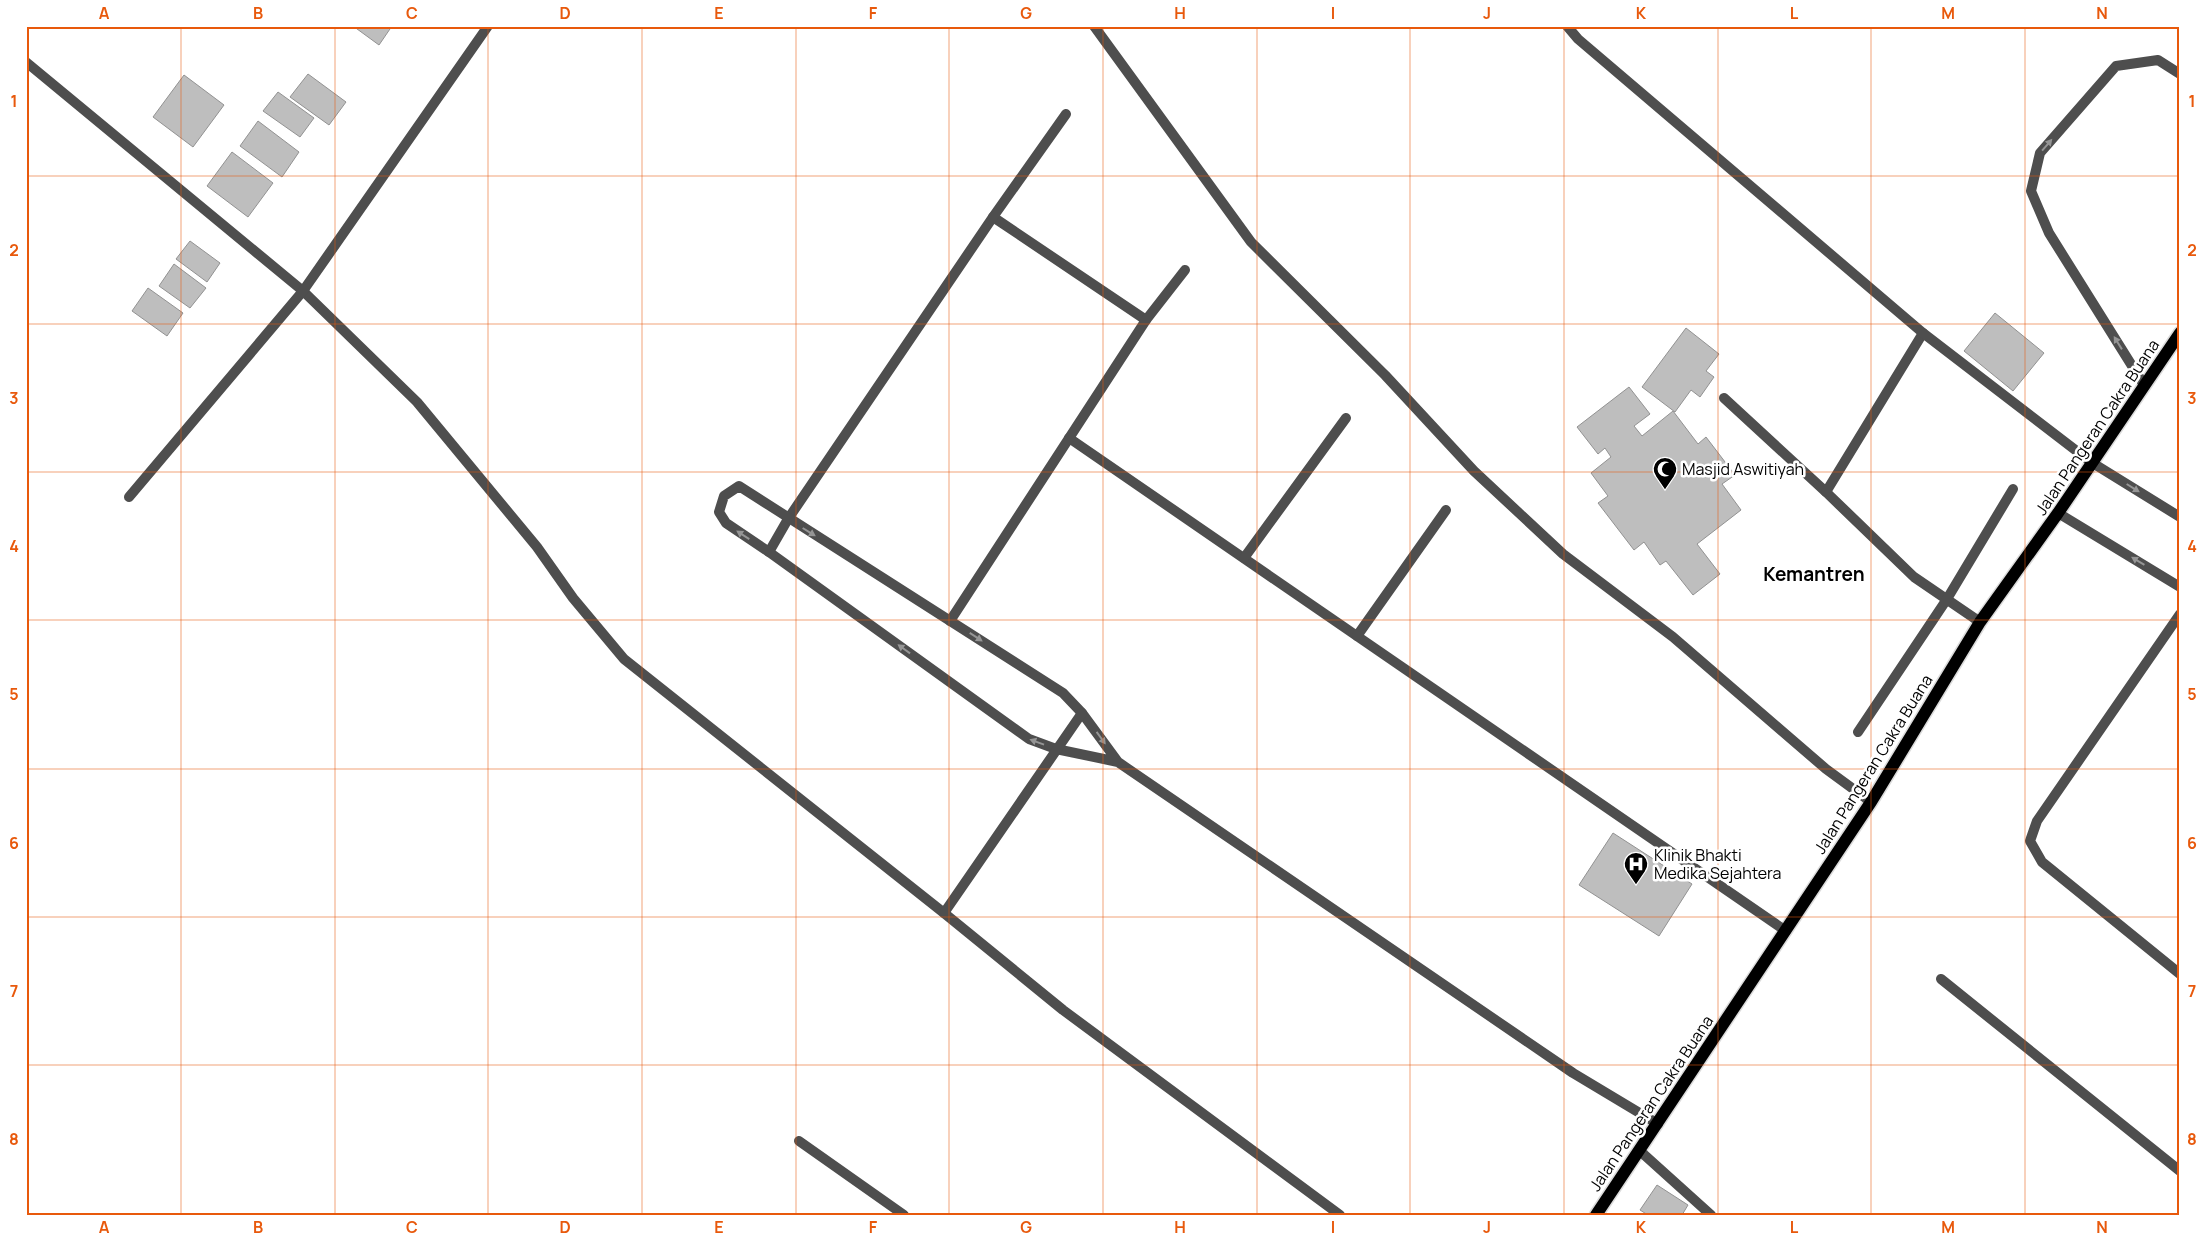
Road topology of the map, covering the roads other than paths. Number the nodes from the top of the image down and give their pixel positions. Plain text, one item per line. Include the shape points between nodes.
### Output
1 (488, 26) edge
2 (1094, 26) edge
3 (1567, 26) edge
4 (26, 62) edge
5 (2180, 74) edge
6 (1066, 114) dead end
7 (993, 217) junction
8 (1186, 270) dead end
9 (303, 291) junction
10 (1146, 320) junction
11 (1923, 332) junction
12 (2180, 334) edge
13 (2144, 385) junction
14 (1724, 398) dead end
15 (1346, 418) dead end
16 (1069, 438) junction
17 (2091, 462) junction
18 (2013, 489) dead end
19 (1826, 492) junction
20 (129, 497) dead end
21 (1446, 510) dead end
22 (2058, 513) junction
23 (2180, 516) edge
24 (788, 519) junction
25 (769, 552) junction
26 (1244, 558) junction
27 (2180, 586) edge
28 (1947, 599) junction
29 (2180, 614) edge
30 (950, 620) junction
31 (1980, 622) junction
32 (1357, 636) junction
33 (1082, 713) junction
34 (1858, 732) dead end
35 (1056, 749) junction
36 (1118, 762) junction
37 (1871, 802) junction
38 (944, 913) junction
39 (1786, 931) junction
40 (2180, 974) edge
41 (1942, 979) dead end
42 (1658, 1124) junction
43 (799, 1141) dead end
44 (1640, 1151) junction
45 (2180, 1171) edge
46 (904, 1215) edge
47 (1340, 1215) edge
48 (1596, 1215) edge
49 (1711, 1215) edge

1 - 9 street
2 - 37 street via 1251,242 1385,375 1474,471 1563,554 1673,637 1826,769
3 - 11 street via 1578,39
4 - 9 street
13 -> 5 street via 2049,233 2031,190 2040,153 2116,66 2158,60
6 - 7 street
7 - 10 street
7 - 24 street
8 - 10 street
9 - 20 street
9 - 38 street via 416,402 537,547 573,598 624,659
10 - 16 street
11 - 17 street
11 - 19 street
12 - 13 main road, Jalan Pangeran Cakra Buana
13 - 17 main road, Jalan Pangeran Cakra Buana
14 - 19 street
15 - 26 street
16 - 26 street
16 - 30 street
17 - 22 main road, Jalan Pangeran Cakra Buana
17 -> 23 street
18 - 28 street
19 - 28 street via 1914,577
21 - 32 street
27 -> 22 street
22 - 31 main road, Jalan Pangeran Cakra Buana
24 - 25 street
25 -> 24 street via 726,523 719,512 724,496 739,486
24 -> 30 street
35 -> 25 street via 1029,739
26 - 32 street
28 - 31 street
28 - 34 street
29 - 40 street via 2037,821 2030,841 2042,862
30 -> 33 street via 1063,693
31 - 37 main road, Jalan Pangeran Cakra Buana
32 - 39 street
33 - 35 street
33 -> 36 street
35 - 36 street
35 - 38 street
36 - 42 street via 1573,1073
37 - 39 main road, Jalan Pangeran Cakra Buana
38 - 47 street via 1063,1010
39 - 42 main road, Jalan Pangeran Cakra Buana
41 - 45 street
42 - 44 main road, Jalan Pangeran Cakra Buana
43 - 46 street
44 - 48 main road, Jalan Pangeran Cakra Buana
44 - 49 street

